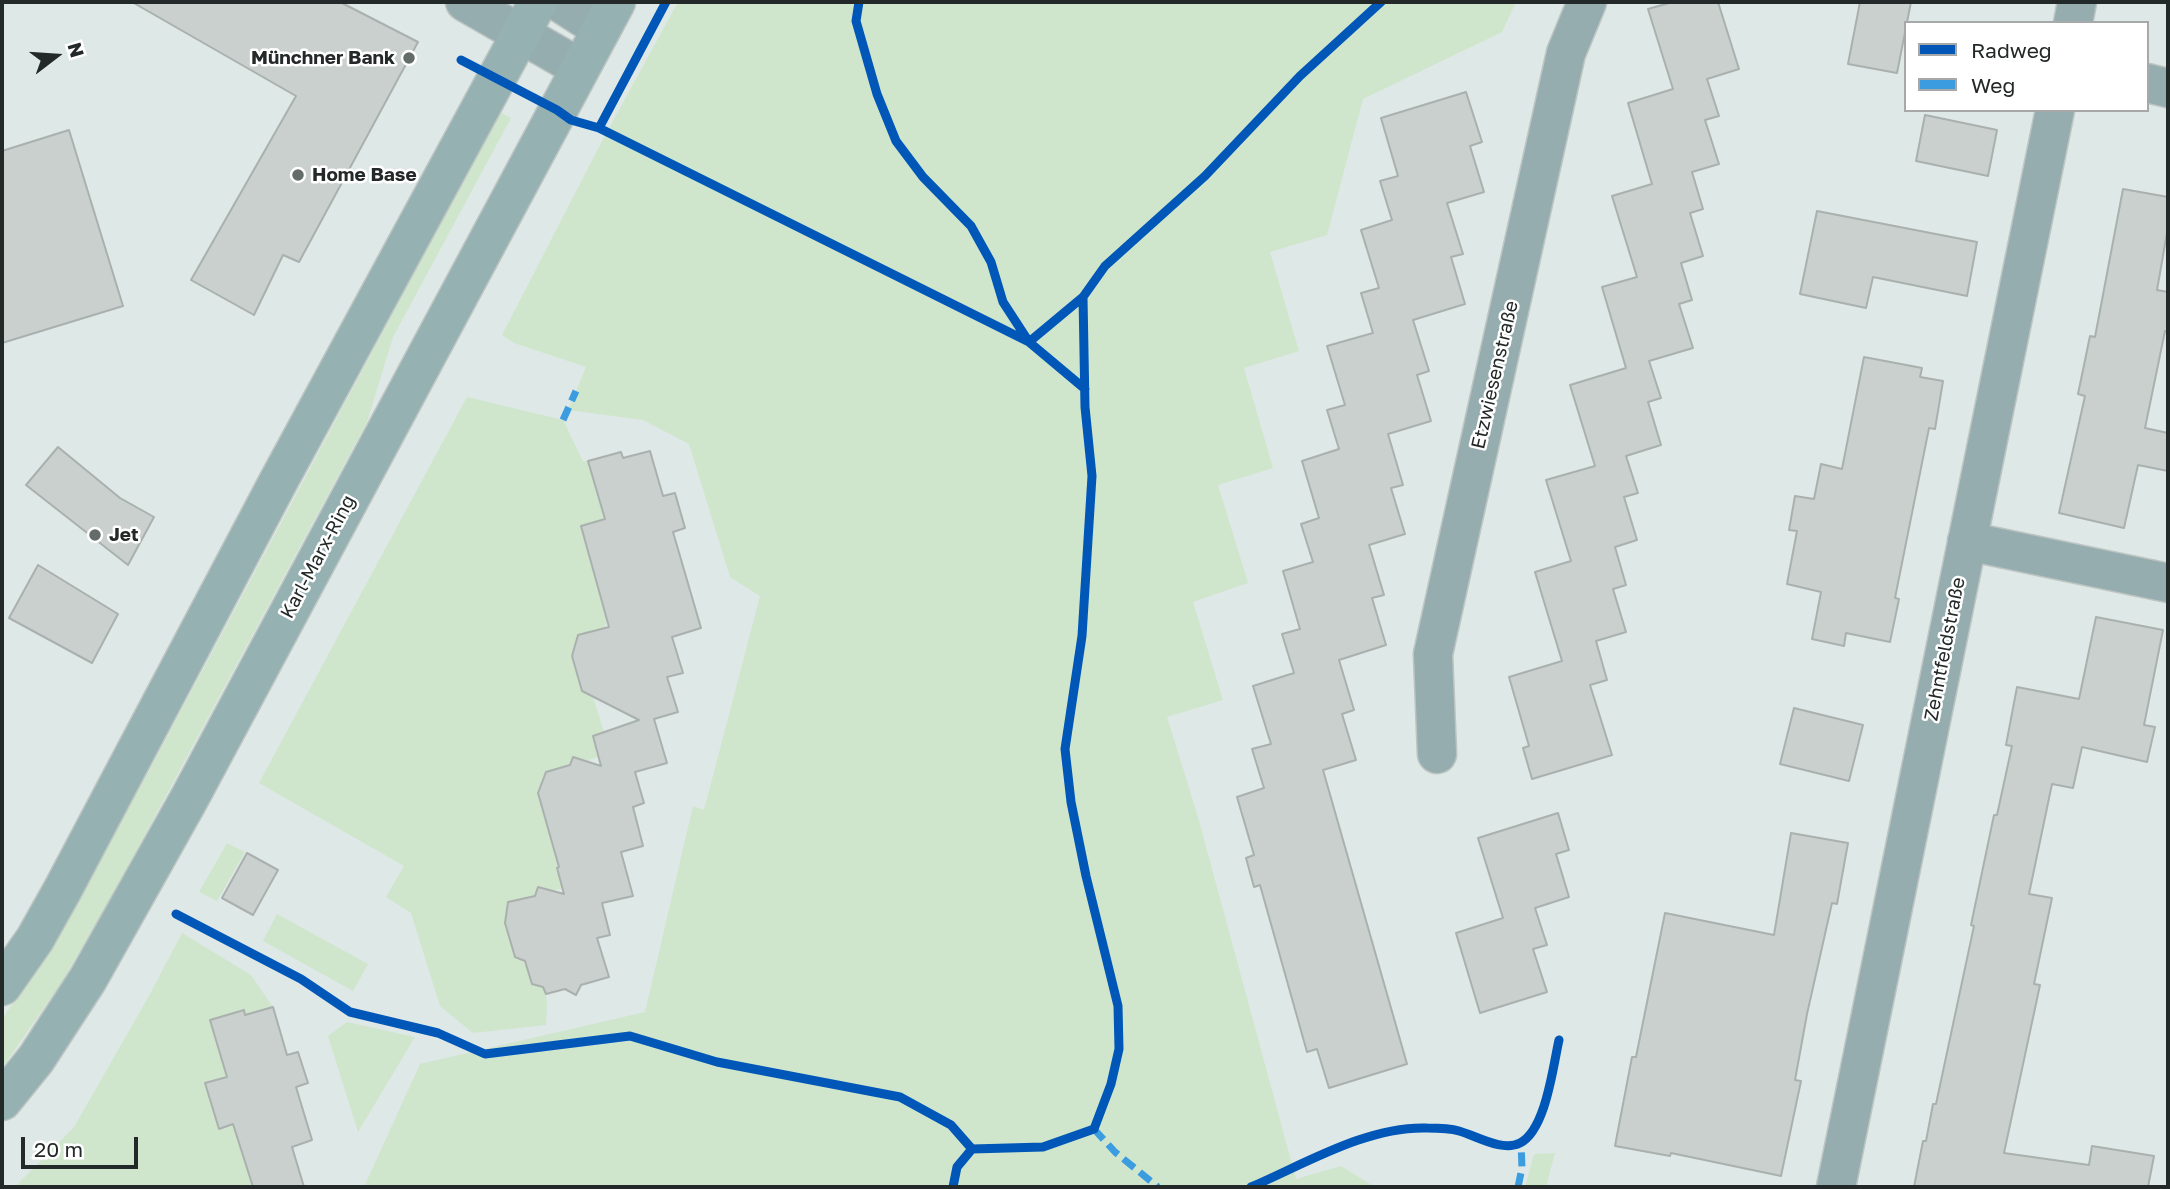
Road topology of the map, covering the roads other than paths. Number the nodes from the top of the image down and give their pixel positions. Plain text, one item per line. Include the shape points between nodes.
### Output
1 (465, 2) edge
2 (559, 2) edge
3 (1587, 2) edge
4 (2077, 2) edge
5 (609, 16) edge
6 (529, 18) edge
7 (2073, 21) edge
8 (580, 68) junction
9 (2149, 83) edge
10 (2168, 88) edge
11 (2055, 112) edge
12 (1967, 541) junction
13 (2168, 583) edge
14 (1437, 754) dead end
15 (2, 986) edge
16 (2, 1101) edge
17 (1836, 1187) edge

1 - 6 street
2 - 5 street
3 - 14 street, Etzwiesenstraße via 1566,53 1433,654
4 - 7 street
5 - 8 main road, Karl-Marx-Ring
6 - 8 street
6 - 15 main road via 63,889
8 - 16 main road, Karl-Marx-Ring via 189,799 88,979 36,1059
9 - 10 street
11 - 12 street, Zehntfeldstraße
12 - 13 street
12 - 17 street, Zehntfeldstraße

